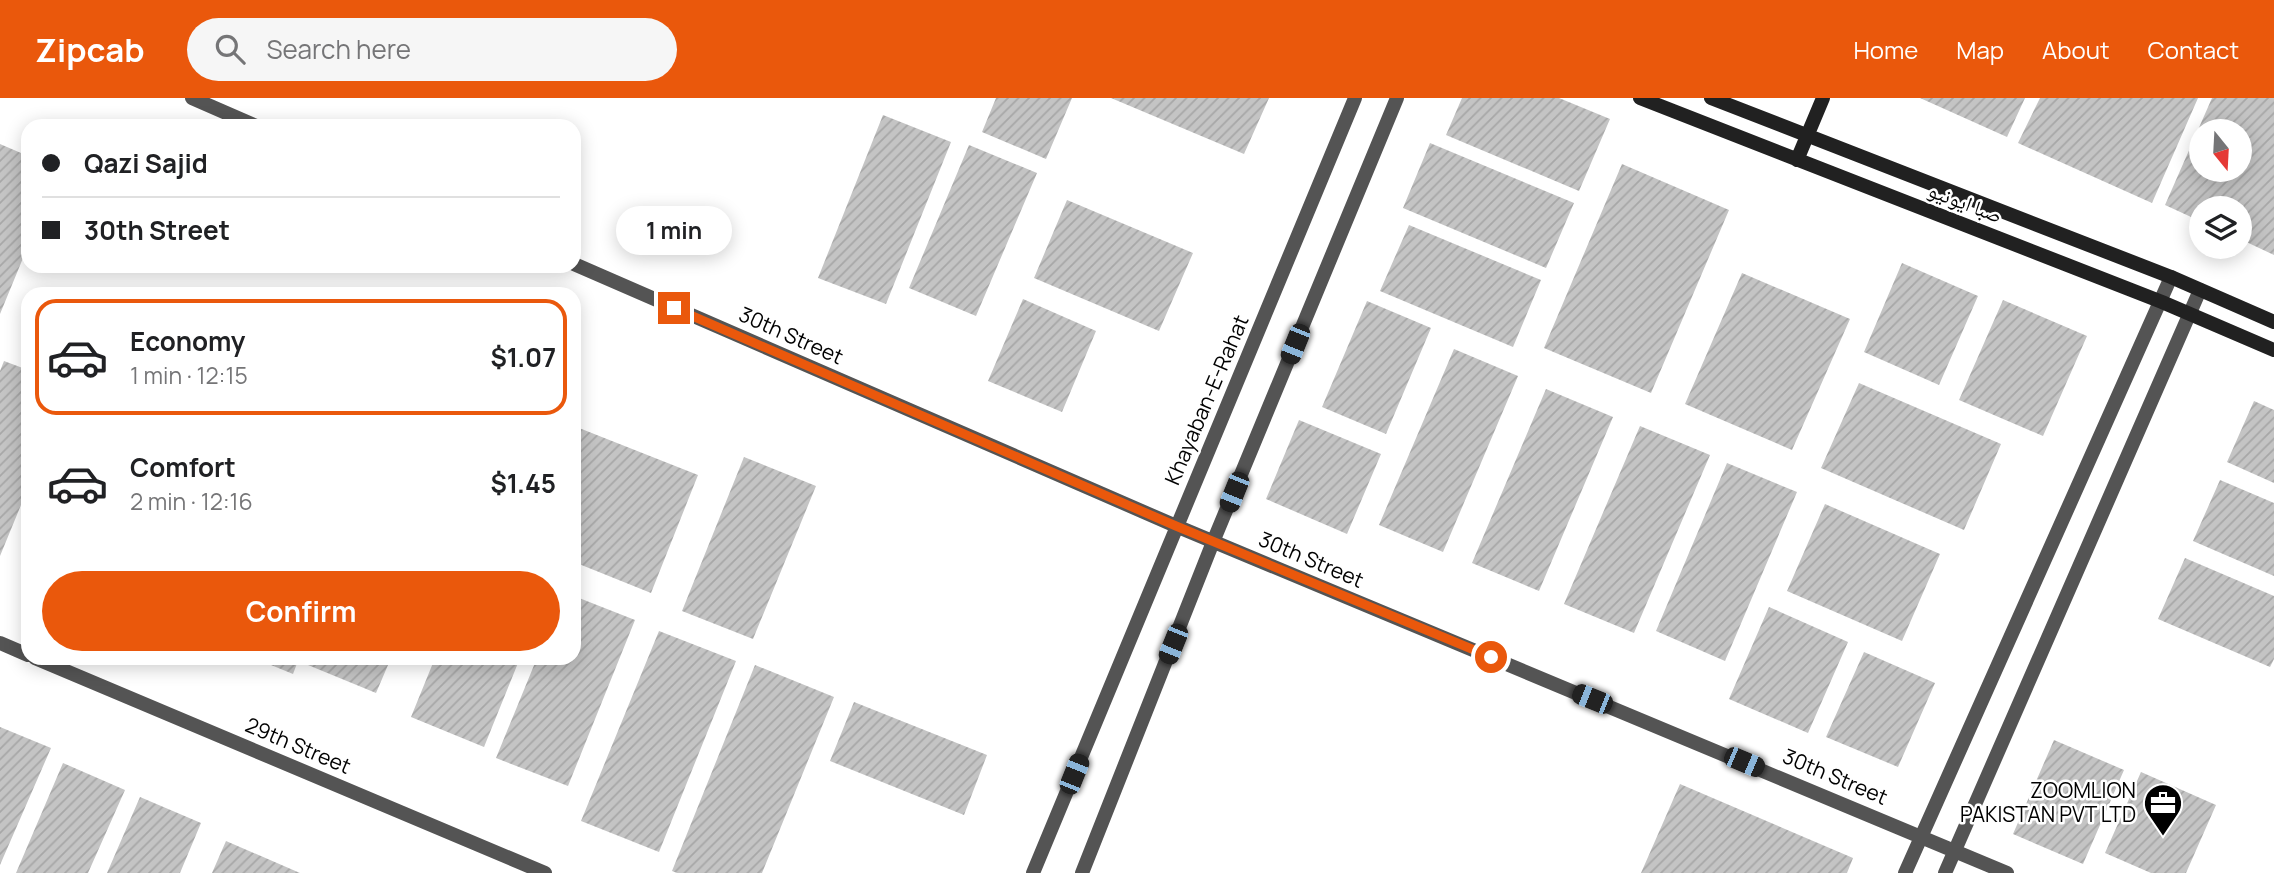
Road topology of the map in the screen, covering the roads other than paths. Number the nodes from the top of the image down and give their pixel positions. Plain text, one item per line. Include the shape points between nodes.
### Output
1 (192, 98) edge
2 (1355, 98) edge
3 (1397, 98) edge
4 (1640, 98) edge
5 (1711, 98) edge
6 (1823, 98) edge
7 (240, 119) edge
8 (1807, 137) junction
9 (1797, 160) junction
10 (581, 267) edge
11 (2171, 278) junction
12 (2200, 290) junction
13 (2162, 302) junction
14 (2190, 314) junction
15 (2274, 322) edge
16 (2274, 350) edge
17 (1176, 526) junction
18 (1213, 542) junction
19 (0, 643) edge
20 (21, 652) edge
21 (52, 665) edge
22 (1920, 835) junction
23 (1954, 850) junction
24 (545, 873) edge
25 (1033, 873) edge
26 (1082, 873) edge
27 (1905, 873) edge
28 (1945, 873) edge
29 (2007, 873) edge

1 - 7 street
2 - 17 street, Khayaban-E-Rahat
3 - 18 street
4 - 9 main road, صبا ایونیو
5 - 8 main road, صبا ایونیو
6 - 8 main road
8 - 9 main road
8 - 11 main road, صبا ایونیو
9 - 13 main road, صبا ایونیو
10 - 17 street, 30th Street
11 - 12 main road, صبا ایونیو
11 - 13 street
12 - 14 street
12 - 15 main road, صبا ایونیو
13 - 14 main road, صبا ایونیو
13 - 22 street
14 - 16 main road, صبا ایونیو
14 - 23 street
17 - 18 street, 30th Street
17 - 25 street, Khayaban-E-Rahat
18 - 22 street, 30th Street
18 - 26 street
19 - 20 street
21 - 24 street, 29th Street
22 - 23 street, 30th Street
22 - 27 street
23 - 28 street
23 - 29 street, 30th Street

